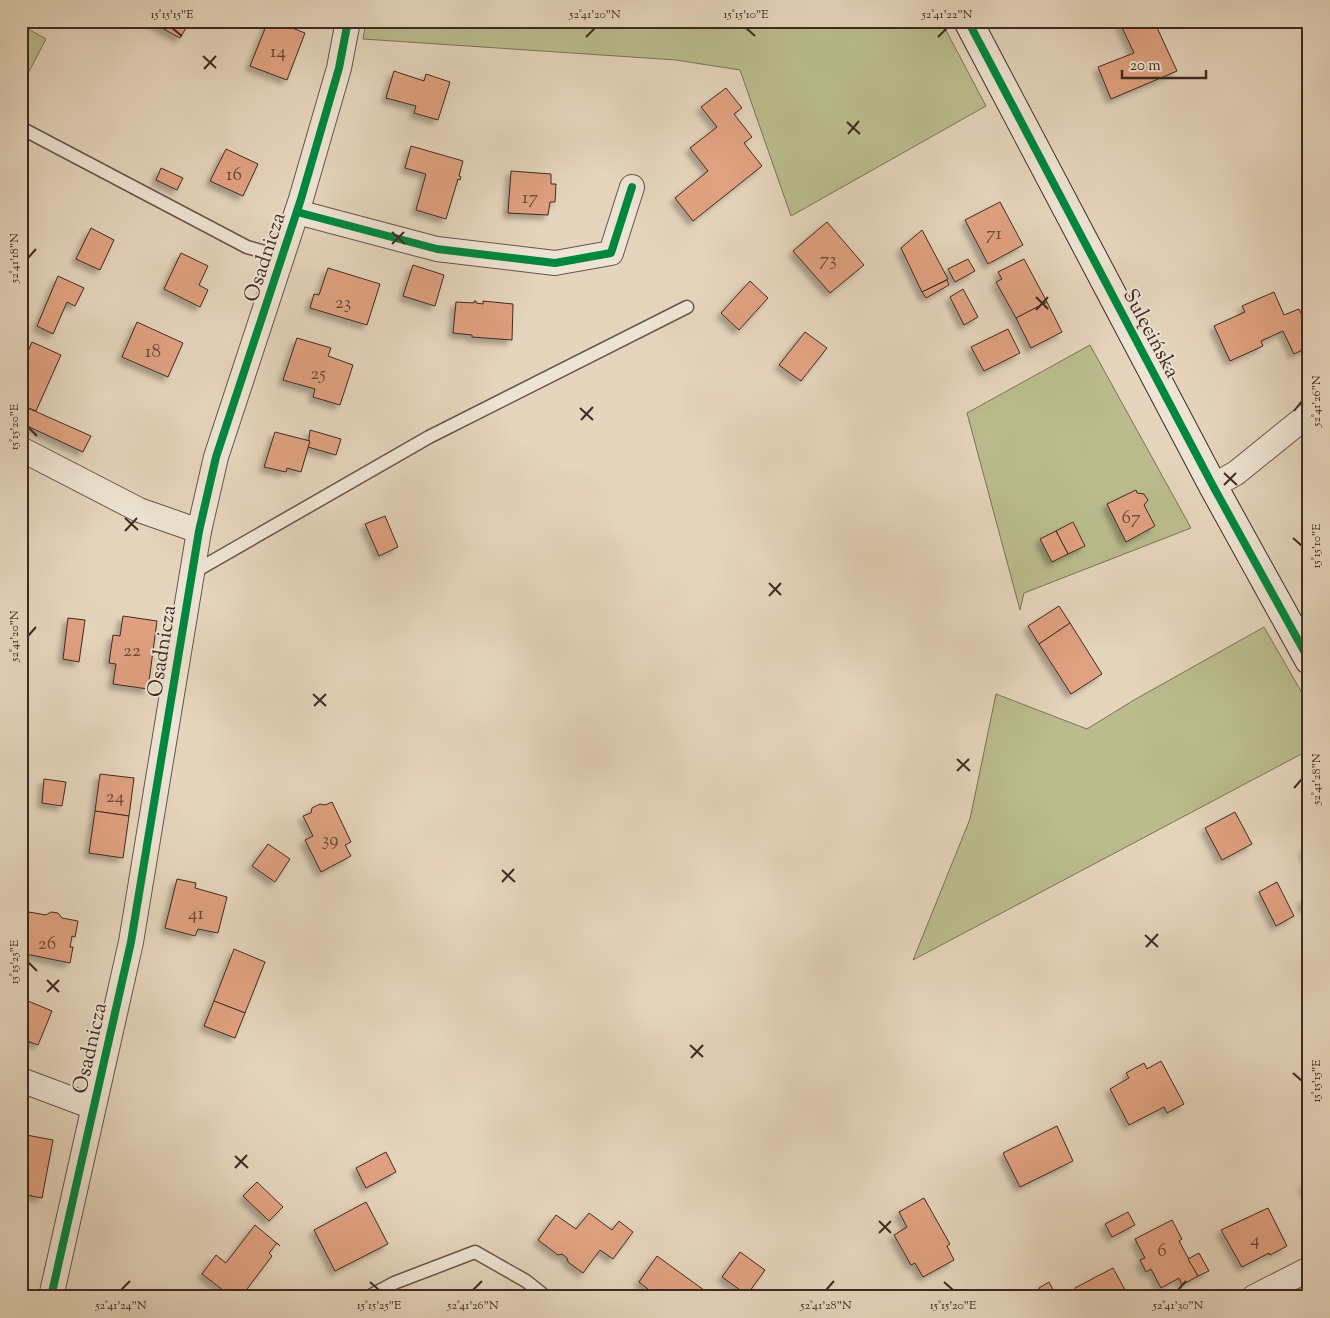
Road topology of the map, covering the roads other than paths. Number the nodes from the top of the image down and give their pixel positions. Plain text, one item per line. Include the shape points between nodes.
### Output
1 (348, 21) edge
2 (971, 22) edge
3 (21, 128) edge
4 (632, 187) dead end
5 (297, 212) junction
6 (282, 257) junction
7 (687, 307) dead end
8 (1309, 414) edge
9 (21, 449) edge
10 (1214, 486) junction
11 (199, 531) junction
12 (192, 573) junction
13 (1309, 660) edge
14 (21, 1080) edge
15 (93, 1107) junction
16 (1309, 1268) edge
17 (51, 1297) edge
18 (368, 1297) edge
19 (546, 1297) edge
20 (1254, 1297) edge

1 - 5 street, Osadnicza via 339,68
2 - 10 street, Sulęcińska
3 - 6 lane via 247,247
4 - 5 street via 611,253 555,262 437,249
5 - 6 street, Osadnicza
6 - 11 street, Osadnicza via 216,457
7 - 12 lane via 430,437
8 - 10 street via 1236,473
9 - 11 street via 139,510
10 - 13 street, Sulęcińska
11 - 12 street, Osadnicza
12 - 15 street, Osadnicza via 131,942
14 - 15 street
15 - 17 street, Osadnicza
16 - 20 street
18 - 19 lane via 394,1283 475,1252 526,1281

